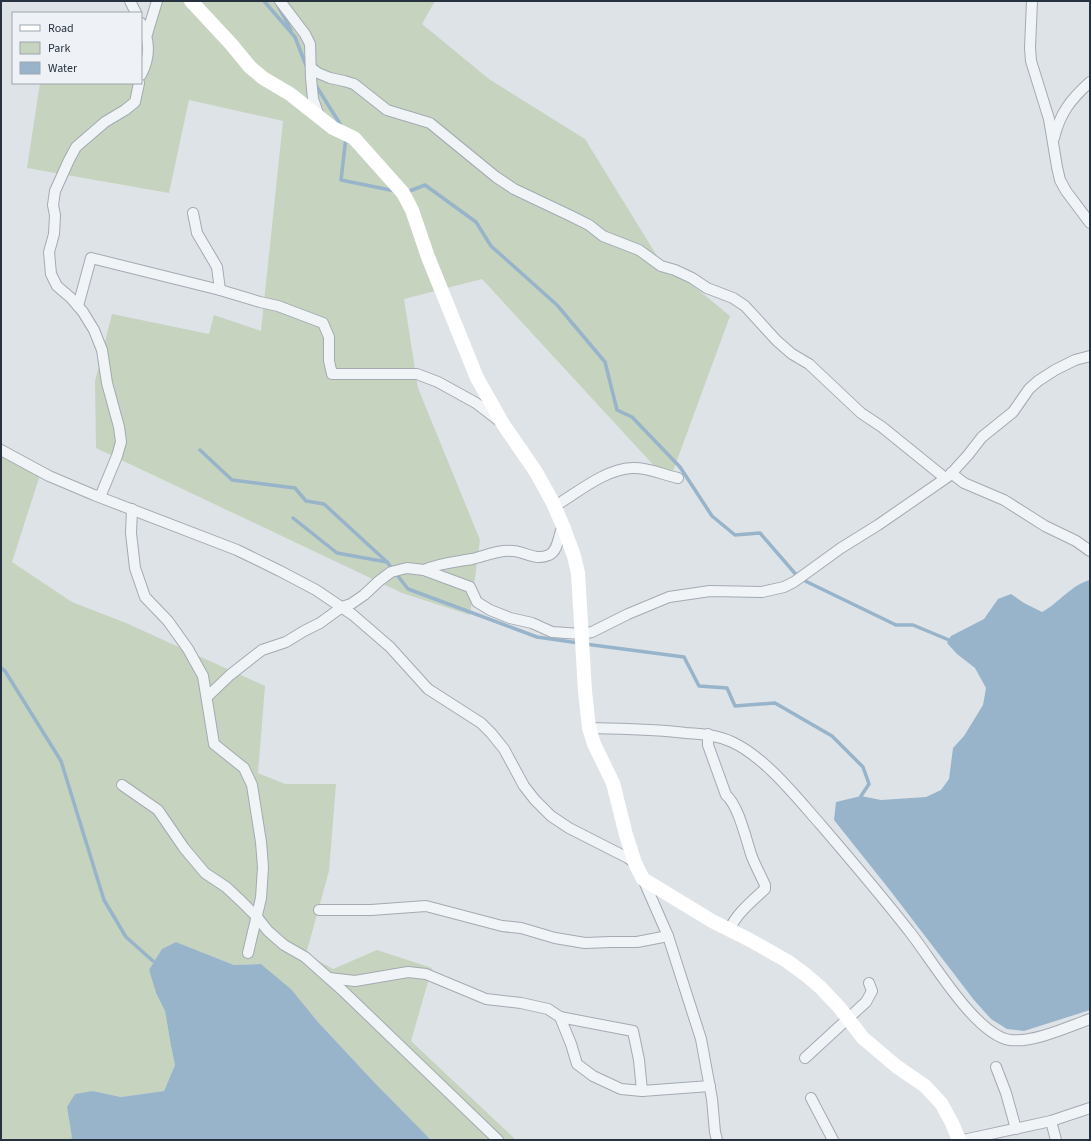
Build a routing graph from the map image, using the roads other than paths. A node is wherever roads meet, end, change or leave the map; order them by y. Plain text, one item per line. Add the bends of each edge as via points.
1 (130, 1) edge
2 (157, 1) edge
3 (191, 1) edge
4 (280, 1) edge
5 (1032, 1) edge
6 (136, 12) edge
7 (142, 25) edge
8 (146, 34) junction
9 (311, 68) junction
10 (142, 73) edge
11 (1090, 82) edge
12 (139, 84) edge
13 (320, 118) junction
14 (1053, 141) junction
15 (193, 213) dead end
16 (1090, 223) edge
17 (220, 290) junction
18 (78, 306) junction
19 (1090, 356) edge
20 (503, 424) junction
21 (1, 450) edge
22 (948, 475) junction
23 (678, 478) dead end
24 (100, 497) junction
25 (555, 506) junction
26 (132, 509) junction
27 (563, 526) junction
28 (1090, 551) edge
29 (424, 570) junction
30 (342, 607) junction
31 (581, 634) junction
32 (207, 697) junction
33 (589, 728) junction
34 (708, 734) junction
35 (122, 785) dead end
36 (635, 863) junction
37 (643, 879) junction
38 (319, 910) dead end
39 (257, 917) junction
40 (729, 930) junction
41 (668, 936) junction
42 (248, 953) dead end
43 (329, 978) junction
44 (869, 983) dead end
45 (560, 1018) junction
46 (848, 1019) junction
47 (1090, 1020) edge
48 (805, 1058) dead end
49 (996, 1067) dead end
50 (710, 1086) junction
51 (642, 1091) junction
52 (811, 1098) dead end
53 (1090, 1108) edge
54 (1051, 1121) junction
55 (1016, 1129) junction
56 (498, 1140) edge
57 (717, 1140) edge
58 (833, 1140) edge
59 (959, 1140) edge
60 (963, 1140) edge
61 (1056, 1140) edge

1 - 6 street
2 - 8 street
3 - 13 street via 250,67
4 - 9 street via 310,44
5 - 14 street via 1031,61 1046,107
7 - 8 street
8 - 10 street via 148,53
9 - 13 street via 313,99
9 - 22 street via 330,78 354,84 387,110 430,123 496,177 514,188 589,225 603,236 639,250 661,266 675,270 707,288 733,298 745,306 777,341 809,364 861,413
11 - 14 street via 1077,93 1060,117
12 - 18 street via 134,102 76,147 56,190 53,205 54,234 49,252 51,274 57,286
13 - 20 street via 333,128 354,138 407,199 442,294 477,378
14 - 16 street via 1060,180
15 - 17 street via 197,233 217,267
17 - 18 street via 91,258
17 - 20 street via 278,306 323,323 329,337 332,374 417,374 438,382 476,403
18 - 24 street via 94,330 102,350 121,442
19 - 22 street via 1075,360 1038,381 1013,412 982,437
20 - 25 street via 536,472
21 - 24 street via 49,476
22 - 28 street via 1004,500
22 - 31 street via 784,587 762,592 710,591 669,597 592,632
23 - 25 street via 632,468 617,471
24 - 26 street
25 - 27 street
26 - 30 street via 237,550 316,590
26 - 32 street via 131,533 135,568 145,597 168,621 188,649 203,676
27 - 29 street via 558,545 550,554 539,557 514,551 499,551 434,565
27 - 31 street via 578,573
29 - 30 street via 407,568 391,572 364,595
29 - 31 street via 470,587 477,602 490,610 552,632
30 - 32 street via 286,642 262,650
30 - 36 street via 390,647 428,689 481,723 491,733 504,749 524,786 551,816
31 - 33 street
32 - 39 street via 214,744 244,768 252,785 263,867
33 - 34 street
33 - 36 street via 613,783
34 - 40 street via 708,745 726,795 731,801 765,885 765,889 745,908
34 - 47 street via 732,742 753,754 790,789 910,931 936,969 983,1026 1009,1040 1025,1040
35 - 39 street via 158,810 205,873 226,887
36 - 37 street
37 - 40 street
37 - 41 street
38 - 41 street via 426,906 502,926 585,943 637,942
39 - 42 street
39 - 43 street via 284,945 305,957
40 - 46 street via 787,961 806,975
41 - 50 street via 701,1039
43 - 45 street via 355,981 408,972 426,974 486,999 548,1009
43 - 56 street
44 - 46 street via 872,991 866,1002
45 - 51 street via 577,1064 593,1076 621,1088
45 - 51 street via 633,1031
46 - 48 street
46 - 59 street via 863,1038 925,1086 941,1103
49 - 55 street
50 - 51 street
50 - 57 street
52 - 58 street
53 - 54 street
54 - 55 street
54 - 61 street
55 - 60 street

